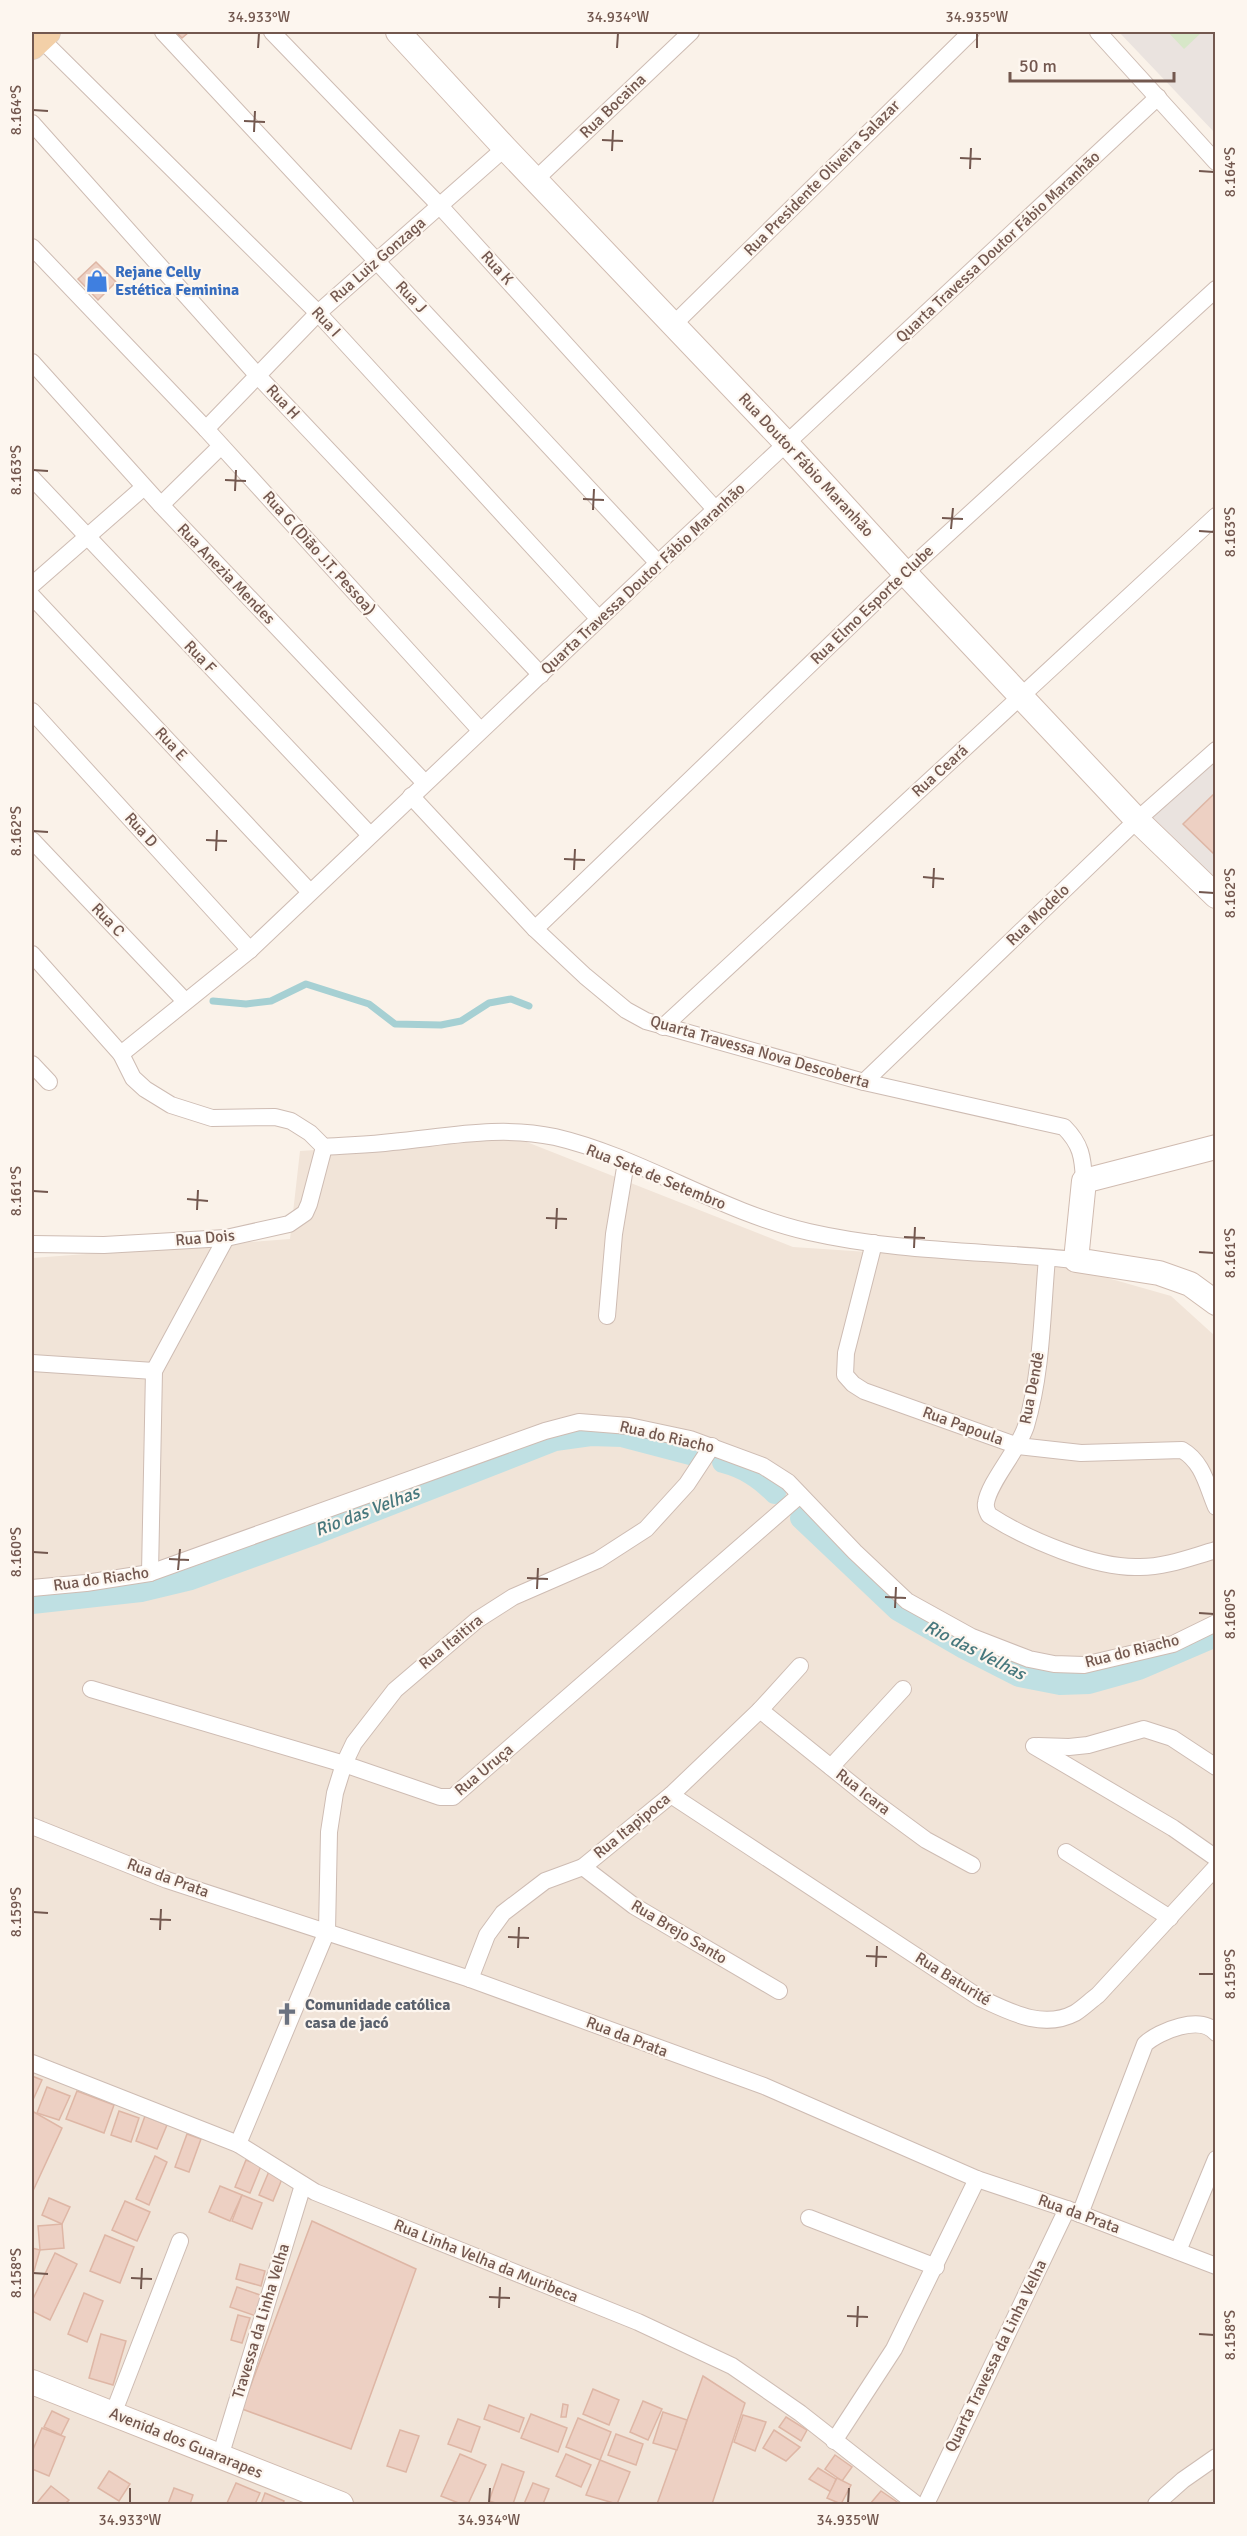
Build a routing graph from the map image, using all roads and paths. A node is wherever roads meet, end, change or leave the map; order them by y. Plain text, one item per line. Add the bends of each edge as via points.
1 (163, 32) edge
2 (272, 32) edge
3 (691, 32) edge
4 (970, 32) edge
5 (1098, 32) edge
6 (405, 34) edge
7 (39, 39) edge
8 (1158, 97) junction
9 (32, 123) edge
10 (506, 148) junction
11 (1215, 162) edge
12 (536, 180) junction
13 (440, 206) junction
14 (32, 247) edge
15 (377, 261) junction
16 (1215, 290) edge
17 (318, 313) junction
18 (674, 324) junction
19 (32, 362) edge
20 (258, 376) junction
21 (206, 429) junction
22 (787, 444) junction
23 (221, 446) junction
24 (32, 478) edge
25 (144, 487) junction
26 (161, 505) junction
27 (715, 509) junction
28 (1215, 516) edge
29 (86, 537) junction
30 (658, 563) junction
31 (905, 573) junction
32 (32, 585) edge
33 (32, 596) edge
34 (599, 619) junction
35 (542, 675) junction
36 (1022, 698) junction
37 (32, 711) edge
38 (480, 730) junction
39 (1215, 750) edge
40 (425, 783) junction
41 (411, 796) junction
42 (1137, 820) junction
43 (370, 835) junction
44 (32, 840) edge
45 (309, 892) junction
46 (1215, 896) edge
47 (535, 928) junction
48 (250, 950) junction
49 (32, 954) edge
50 (185, 1001) junction
51 (663, 1027) junction
52 (122, 1054) junction
53 (32, 1064) edge
54 (49, 1082) dead end
55 (864, 1082) junction
56 (324, 1147) junction
57 (1215, 1147) edge
58 (626, 1162) junction
59 (1084, 1181) junction
60 (226, 1238) junction
61 (874, 1243) junction
62 (32, 1244) edge
63 (1047, 1258) junction
64 (1076, 1260) junction
65 (1215, 1303) edge
66 (607, 1316) dead end
67 (32, 1363) edge
68 (154, 1371) junction
69 (1018, 1446) junction
70 (707, 1454) junction
71 (1211, 1481) edge
72 (800, 1495) junction
73 (1215, 1507) edge
74 (1215, 1550) edge
75 (150, 1573) junction
76 (32, 1588) edge
77 (1215, 1623) edge
78 (800, 1666) dead end
79 (91, 1689) dead end
80 (903, 1689) dead end
81 (760, 1710) junction
82 (344, 1764) junction
83 (831, 1767) junction
84 (1215, 1767) edge
85 (671, 1795) junction
86 (32, 1826) edge
87 (1066, 1852) dead end
88 (1215, 1858) edge
89 (972, 1865) dead end
90 (583, 1867) junction
91 (1215, 1867) edge
92 (1170, 1918) junction
93 (327, 1931) junction
94 (470, 1979) junction
95 (779, 1991) dead end
96 (1215, 2033) edge
97 (32, 2063) edge
98 (238, 2144) junction
99 (1215, 2159) edge
100 (977, 2179) junction
101 (303, 2186) junction
102 (1073, 2211) junction
103 (809, 2218) dead end
104 (180, 2241) dead end
105 (1178, 2251) junction
106 (1215, 2266) edge
107 (936, 2267) junction
108 (32, 2382) edge
109 (113, 2414) junction
110 (834, 2441) junction
111 (220, 2457) junction
112 (1215, 2457) edge
113 (341, 2505) edge
114 (916, 2505) edge
115 (926, 2505) edge
116 (1156, 2505) edge

1 - 15 street, Rua J
2 - 13 street, Rua K
3 - 12 street, Rua Bocaina
4 - 18 street, Rua Presidente Oliveira Salazar
5 - 8 street
6 - 10 street, Rua Doutor Fábio Maranhão
7 - 17 street, Rua I
8 - 11 street
8 - 22 street, Quarta Travessa Doutor Fábio Maranhão
9 - 20 street, Rua H
10 - 12 street, Rua Doutor Fábio Maranhão
10 - 13 street, Rua Luiz Gonzaga
12 - 18 street, Rua Doutor Fábio Maranhão
13 - 15 street, Rua Luiz Gonzaga
13 - 27 street, Rua K
14 - 21 street, Rua G (Dião J.T. Pessoa)
15 - 17 street, Rua Luiz Gonzaga
15 - 30 street, Rua J
16 - 31 street, Rua Elmo Esporte Clube
17 - 20 street, Rua Luiz Gonzaga
17 - 34 street, Rua I
18 - 22 street, Rua Doutor Fábio Maranhão
19 - 25 street, Rua Anezia Mendes
20 - 21 street, Rua Luiz Gonzaga
20 - 35 street, Rua H
21 - 23 street, Rua G (Dião J.T. Pessoa)
22 - 27 street, Quarta Travessa Doutor Fábio Maranhão
22 - 31 street, Rua Doutor Fábio Maranhão
23 - 26 street
23 - 38 street, Rua G (Dião J.T. Pessoa)
24 - 29 street, Rua F
25 - 26 street, Rua Anezia Mendes
25 - 29 street
26 - 40 street, Rua Anezia Mendes
27 - 30 street, Quarta Travessa Doutor Fábio Maranhão
28 - 36 street, Rua Ceará
29 - 32 street
29 - 43 street, Rua F
30 - 34 street, Quarta Travessa Doutor Fábio Maranhão
31 - 36 street, Rua Doutor Fábio Maranhão
31 - 47 street, Rua Elmo Esporte Clube
33 - 45 street, Rua E
34 - 35 street, Quarta Travessa Doutor Fábio Maranhão
35 - 38 street, Quarta Travessa Doutor Fábio Maranhão
36 - 42 street, Rua Doutor Fábio Maranhão
36 - 51 street, Rua Ceará
37 - 48 street, Rua D
38 - 40 street, Quarta Travessa Doutor Fábio Maranhão
39 - 42 street, Rua Modelo
40 - 41 street, Quarta Travessa Doutor Fábio Maranhão
41 - 43 street, Quarta Travessa Doutor Fábio Maranhão
41 - 47 street, Quarta Travessa Nova Descoberta
42 - 46 street, Rua Doutor Fábio Maranhão
42 - 55 street, Rua Modelo
43 - 45 street, Quarta Travessa Doutor Fábio Maranhão
44 - 50 street, Rua C
45 - 48 street, Quarta Travessa Doutor Fábio Maranhão
47 - 51 street, Quarta Travessa Nova Descoberta via 626,1010
48 - 50 street, Quarta Travessa Doutor Fábio Maranhão
49 - 52 street
50 - 52 street, Quarta Travessa Doutor Fábio Maranhão
51 - 55 street, Quarta Travessa Nova Descoberta
52 - 56 street via 133,1078 171,1105 212,1118 291,1120
53 - 54 street
55 - 59 street, Quarta Travessa Nova Descoberta via 1064,1127 1081,1148
56 - 58 street, Rua Sete de Setembro via 521,1132 567,1140
56 - 60 street, Rua Dois via 305,1213 289,1224
57 - 59 street
58 - 61 street, Rua Sete de Setembro via 741,1212 808,1232
58 - 66 street via 614,1234
59 - 64 street, Quarta Travessa Nova Descoberta
60 - 62 street, Rua Dois via 104,1245
60 - 68 street
61 - 63 street, Rua Sete de Setembro
61 - 69 street, Rua Papoula via 846,1353 845,1375 864,1391
63 - 64 street, Rua Sete de Setembro
63 - 69 street, Rua Dendê via 1039,1357
64 - 65 street, Rua Sete de Setembro via 1159,1273 1190,1284
67 - 68 street
68 - 75 street
69 - 71 street, Rua Papoula via 1100,1453 1182,1450 1191,1455
69 - 74 street, Rua Dendê via 989,1494 986,1510 996,1520 1039,1542 1126,1567 1170,1563
70 - 72 street, Rua do Riacho via 763,1466
70 - 75 street, Rua do Riacho via 690,1439 629,1426 579,1422
70 - 82 street, Rua Itaitira via 687,1484 646,1528 597,1560 513,1597 426,1661 394,1690 354,1743
71 - 73 street
72 - 77 street, Rua do Riacho via 907,1601 972,1637 1029,1659 1084,1665 1173,1644
72 - 82 street, Rua Uruça via 453,1797 440,1797
75 - 76 street, Rua do Riacho
78 - 81 street, Rua Itapipoca
79 - 82 street, Rua Uruça
80 - 83 street
81 - 83 street, Rua Icara
81 - 85 street, Rua Itapipoca
82 - 93 street, Rua Itaitira via 334,1793 329,1832
83 - 89 street, Rua Icara via 926,1840
84 - 88 street via 1172,1738 1144,1729 1088,1745 1034,1746 1173,1828
85 - 90 street, Rua Itapipoca
85 - 92 street, Rua Baturité via 980,1998 1031,2019 1050,2022 1075,2013 1098,1995
86 - 93 street, Rua da Prata via 167,1880
87 - 92 street
90 - 94 street, Rua Itapipoca via 545,1881 503,1913 487,1935
90 - 95 street, Rua Brejo Santo via 634,1906
91 - 92 street, Rua Baturité
93 - 94 street, Rua da Prata
93 - 98 street
94 - 100 street, Rua da Prata via 764,2086
96 - 102 street, Quarta Travessa da Linha Velha via 1203,2025 1192,2025 1160,2032 1145,2044
97 - 98 street, Rua Linha Velha da Muribeca
98 - 101 street, Rua Linha Velha da Muribeca
99 - 105 street
100 - 102 street, Rua da Prata
100 - 107 street
101 - 110 street, Rua Linha Velha da Muribeca via 689,2345 732,2366
101 - 111 street, Travessa da Linha Velha
102 - 105 street, Rua da Prata
102 - 115 street, Quarta Travessa da Linha Velha
103 - 107 street
104 - 109 street
105 - 106 street, Rua da Prata
107 - 110 street via 894,2349
108 - 109 street, Avenida dos Guararapes
109 - 111 street, Avenida dos Guararapes
110 - 114 street, Rua Linha Velha da Muribeca
111 - 113 street, Avenida dos Guararapes
112 - 116 street

